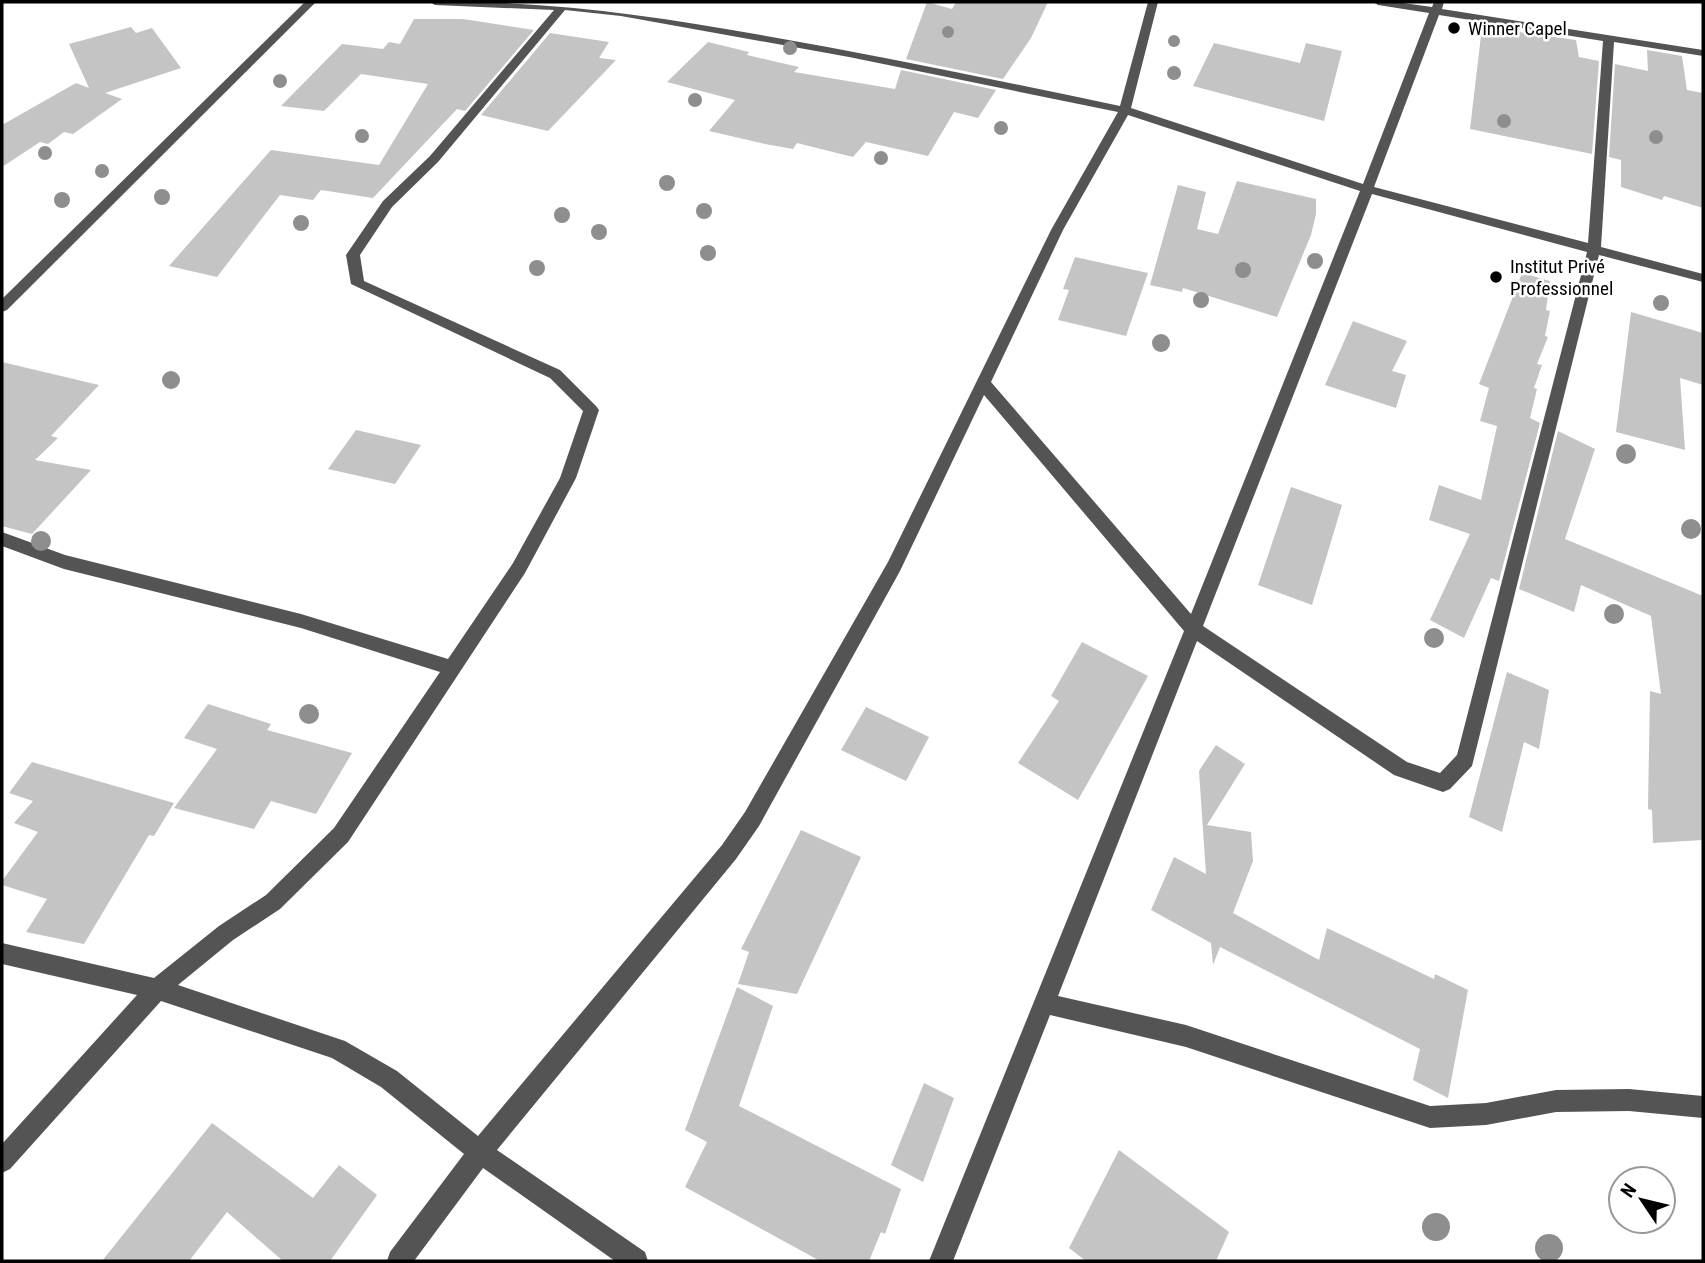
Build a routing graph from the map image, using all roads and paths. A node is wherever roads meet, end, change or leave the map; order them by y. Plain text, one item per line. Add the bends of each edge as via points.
1 (311, 2) edge
2 (435, 2) edge
3 (629, 2) edge
4 (1153, 2) edge
5 (1378, 2) edge
6 (562, 7) junction
7 (1438, 7) edge
8 (621, 13) junction
9 (1609, 38) junction
10 (1703, 53) edge
11 (1125, 110) junction
12 (1366, 189) junction
13 (1594, 248) junction
14 (1703, 278) edge
15 (2, 307) edge
16 (982, 382) junction
17 (2, 538) edge
18 (1193, 629) junction
19 (453, 667) junction
20 (2, 953) edge
21 (157, 989) junction
22 (1043, 1003) junction
23 (1703, 1107) edge
24 (480, 1152) junction
25 (2, 1161) edge
26 (399, 1261) edge
27 (636, 1261) edge
28 (941, 1261) edge

1 - 15 street
2 - 6 street
3 - 8 street
4 - 11 street
5 - 7 street
6 - 8 street
6 - 19 street via 434,159 387,204 353,255 358,285 555,374 591,411 568,478 538,534
7 - 9 street
7 - 12 street
8 - 11 street
9 - 10 street
9 - 13 street
11 - 12 street
11 - 16 street via 1057,230
12 - 13 street
12 - 18 street
13 - 14 street
13 - 18 street via 1465,760 1443,783 1401,769
16 - 18 street
16 - 24 street via 894,566 752,819
17 - 19 street via 64,562 301,621
18 - 22 street
19 - 21 street via 341,835 273,902
20 - 21 street
21 - 24 street via 337,1049 389,1079
21 - 25 street
22 - 23 street via 1185,1036 1430,1117 1486,1114 1556,1101 1629,1100
22 - 28 street
24 - 26 street
24 - 27 street

